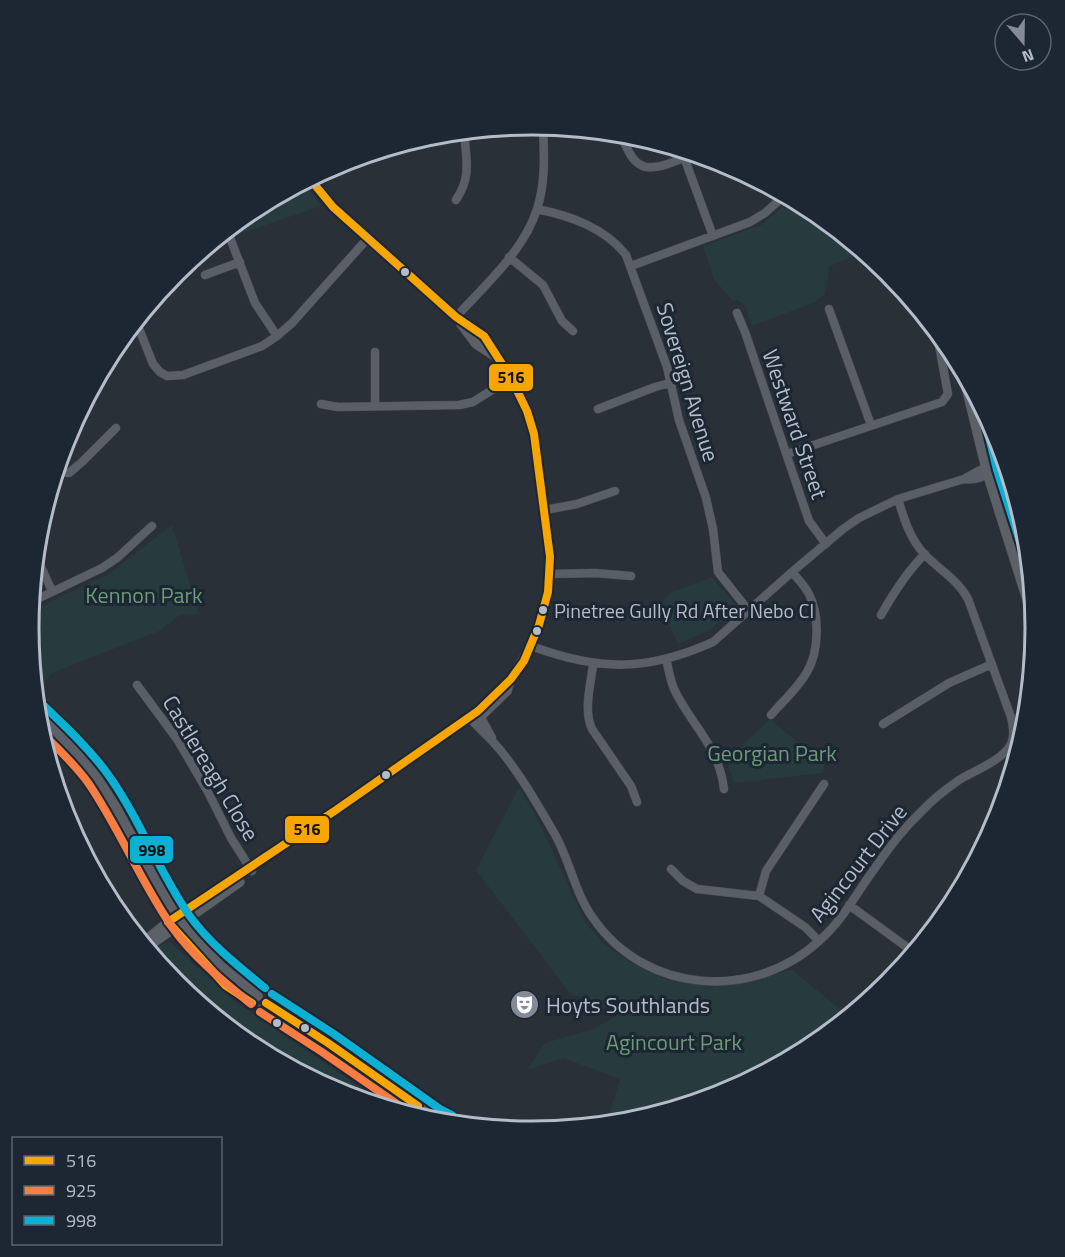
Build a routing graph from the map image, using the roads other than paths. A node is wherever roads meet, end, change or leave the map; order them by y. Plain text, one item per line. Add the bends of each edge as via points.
1 (543, 135) edge
2 (465, 140) edge
3 (625, 143) edge
4 (681, 158) edge
5 (685, 159) edge
6 (315, 185) edge
7 (456, 200) dead end
8 (778, 201) edge
9 (537, 210) junction
10 (713, 236) junction
11 (230, 238) edge
12 (368, 238) junction
13 (509, 258) junction
14 (240, 262) junction
15 (631, 266) junction
16 (205, 275) dead end
17 (829, 309) dead end
18 (736, 313) dead end
19 (456, 317) junction
20 (140, 330) edge
21 (573, 331) dead end
22 (277, 336) junction
23 (940, 350) edge
24 (375, 352) dead end
25 (512, 378) junction
26 (670, 383) junction
27 (969, 399) edge
28 (321, 404) dead end
29 (375, 405) junction
30 (598, 409) dead end
31 (871, 425) junction
32 (116, 428) dead end
33 (991, 447) edge
34 (787, 454) junction
35 (1000, 470) edge
36 (64, 473) edge
37 (987, 473) junction
38 (1004, 485) junction
39 (615, 491) dead end
40 (898, 499) junction
41 (1009, 500) edge
42 (544, 510) junction
43 (152, 526) dead end
44 (826, 544) junction
45 (925, 554) junction
46 (42, 570) edge
47 (792, 572) junction
48 (550, 574) junction
49 (631, 576) dead end
50 (52, 591) junction
51 (1025, 592) edge
52 (40, 597) edge
53 (749, 611) junction
54 (882, 615) dead end
55 (531, 646) junction
56 (666, 659) junction
57 (594, 664) junction
58 (992, 664) junction
59 (136, 685) dead end
60 (771, 715) dead end
61 (476, 717) junction
62 (48, 723) edge
63 (883, 724) dead end
64 (52, 739) edge
65 (824, 784) dead end
66 (724, 789) dead end
67 (637, 802) dead end
68 (251, 869) junction
69 (671, 869) dead end
70 (759, 896) junction
71 (849, 905) junction
72 (175, 922) junction
73 (149, 939) edge
74 (819, 941) junction
75 (152, 943) edge
76 (909, 948) edge
77 (296, 1028) junction
78 (404, 1105) edge
79 (421, 1109) edge

1 - 9 street via 544,173
2 - 7 street via 467,169 464,188
3 - 4 street via 638,164 647,168
5 - 10 street
6 - 12 main road
8 - 10 street via 757,219
9 - 13 street
9 - 15 street, Sovereign Avenue via 602,232 617,244
10 - 15 street
11 - 14 street
12 - 19 main road
12 - 22 street
13 - 19 street
13 - 21 street via 543,285 562,321
14 - 16 street
14 - 22 street via 255,303
15 - 26 street, Sovereign Avenue
17 - 31 street
18 - 34 street, Westward Street
19 - 25 main road via 484,336
20 - 22 street via 153,364 160,372 176,377 262,346
23 - 31 street via 948,394 942,402
24 - 29 street
25 - 29 street via 473,402 459,405
25 - 42 main road via 534,434
26 - 30 street
26 - 53 street, Sovereign Avenue via 710,515 718,572
27 - 37 main road
28 - 29 street
31 - 34 street
32 - 36 street via 82,462
33 - 37 street via 992,463
34 - 44 street, Westward Street via 809,520
35 - 38 main road
37 - 38 street
37 - 40 street via 980,470 964,479
37 - 51 main road
38 - 41 main road
39 - 42 street
40 - 44 street via 859,518
40 - 45 street, Agincourt Drive via 909,533
42 - 48 main road
43 - 50 street via 102,568
44 - 47 street
45 - 54 street
45 - 58 street, Agincourt Drive via 964,591
46 - 50 street
47 - 53 street
47 - 60 street via 810,595 817,628 816,651 803,679
48 - 49 street
48 - 55 main road via 544,610
50 - 52 street
53 - 56 street via 713,642
55 - 57 street
55 - 61 main road via 511,679
56 - 57 street via 615,666
56 - 66 street via 675,692 716,755
57 - 67 street via 588,720 631,786
58 - 63 street via 949,683
58 - 71 street, Agincourt Drive via 1014,728 1011,743 1000,756 957,782 908,824
59 - 68 street, Castlereagh Close via 177,739
61 - 68 main road
61 - 72 main road
61 - 74 street, Agincourt Drive via 555,833 592,918 632,957 683,979 747,979 789,962
62 - 72 main road via 74,749 116,807
64 - 72 main road via 109,811 152,896
65 - 70 street via 766,871
68 - 72 main road
69 - 70 street via 697,889
70 - 74 street via 806,927
71 - 74 street, Agincourt Drive
71 - 76 street
72 - 73 main road
72 - 75 main road
72 - 77 main road via 255,999 264,998 264,1006
77 - 78 main road
77 - 79 main road

